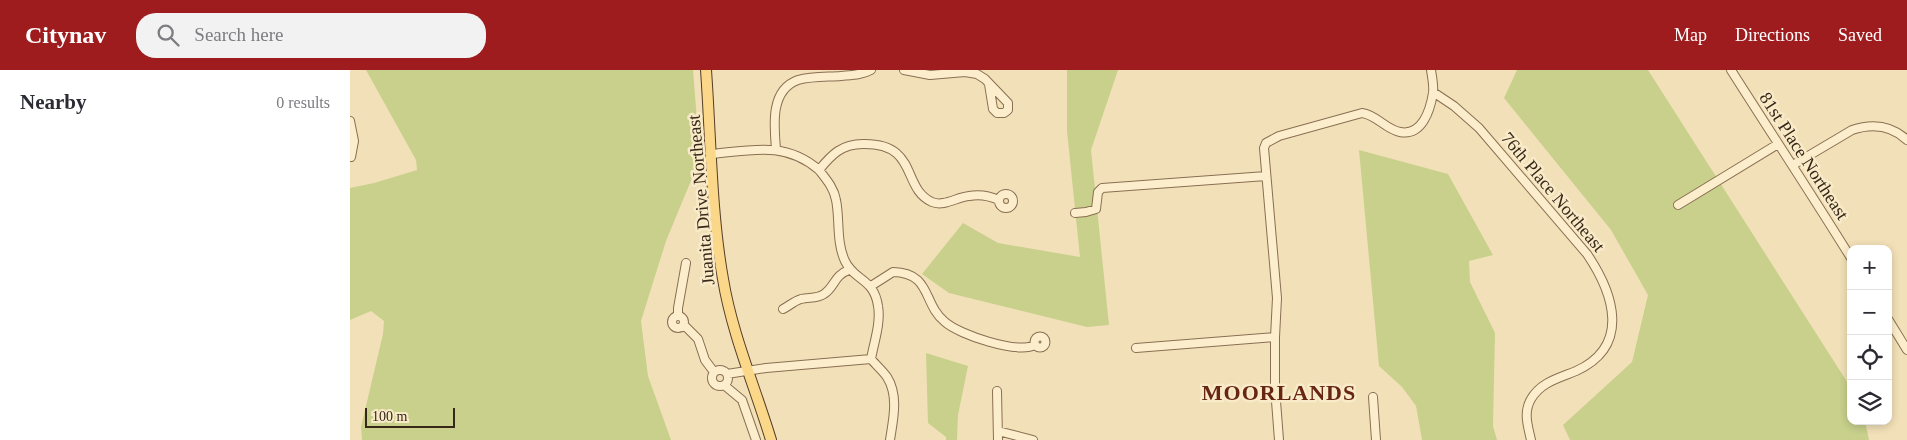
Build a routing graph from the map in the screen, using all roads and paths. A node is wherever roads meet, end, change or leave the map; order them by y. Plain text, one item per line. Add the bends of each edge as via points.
1 (706, 70) edge
2 (871, 70) edge
3 (904, 70) edge
4 (1432, 70) edge
5 (1731, 70) edge
6 (989, 84) dead end
7 (1433, 92) junction
8 (350, 121) edge
9 (1907, 140) edge
10 (1778, 144) junction
11 (776, 149) junction
12 (712, 154) junction
13 (351, 157) edge
14 (1793, 164) junction
15 (819, 170) junction
16 (1266, 176) junction
17 (999, 200) dead end
18 (1678, 205) dead end
19 (1075, 213) dead end
20 (1847, 252) edge
21 (686, 263) dead end
22 (849, 270) junction
23 (871, 286) junction
24 (783, 309) dead end
25 (1892, 326) edge
26 (1274, 337) junction
27 (1035, 345) dead end
28 (1136, 348) dead end
29 (1907, 350) edge
30 (871, 359) junction
31 (748, 370) junction
32 (714, 372) junction
33 (728, 374) junction
34 (724, 385) junction
35 (997, 391) dead end
36 (1373, 397) dead end
37 (998, 431) junction
38 (756, 440) edge
39 (771, 440) edge
40 (890, 440) edge
41 (998, 440) edge
42 (1033, 440) edge
43 (1279, 440) edge
44 (1376, 440) edge
45 (1531, 440) edge

1 - 12 main road, Juanita Drive Northeast
2 - 11 street via 858,75 799,80 789,85 774,113
3 - 6 street via 930,75 971,72
4 - 7 street
5 - 10 street, 81st Place Northeast
7 - 16 street via 1424,122 1410,132 1399,132 1362,113 1271,139 1264,148
7 - 45 street, 76th Place Northeast via 1480,128 1587,254 1598,271 1610,302 1612,329 1609,341 1601,351 1592,362 1546,383 1532,398 1526,418
8 - 13 street via 354,141
9 - 14 street via 1894,131 1871,125 1852,130
10 - 14 street, 81st Place Northeast
10 - 18 street
11 - 12 street
11 - 15 street via 793,153
12 - 31 main road, Juanita Drive Northeast via 723,280
14 - 20 street, 81st Place Northeast
15 - 17 street via 830,156 846,145 879,145 897,154 919,191 930,201 941,204 970,195
15 - 22 street via 830,183 836,200 841,248
16 - 19 street via 1102,188 1098,192 1096,209
16 - 26 street via 1277,298
21 - 32 street via 678,316 671,324 677,329 684,326 698,338 705,360
22 - 23 street
22 - 24 street via 836,278 822,295 800,300
23 - 27 street via 893,272 913,275 946,323 1007,348
23 - 30 street via 879,320
25 - 29 street
26 - 28 street
26 - 43 street
30 - 31 street
30 - 40 street via 892,389 894,416
31 - 33 street
31 - 39 main road, Juanita Drive Northeast
32 - 33 street via 722,370
32 - 34 street via 711,377 713,383
33 - 34 street
34 - 38 street via 742,400
35 - 37 street
36 - 44 street
37 - 41 street
37 - 42 street

